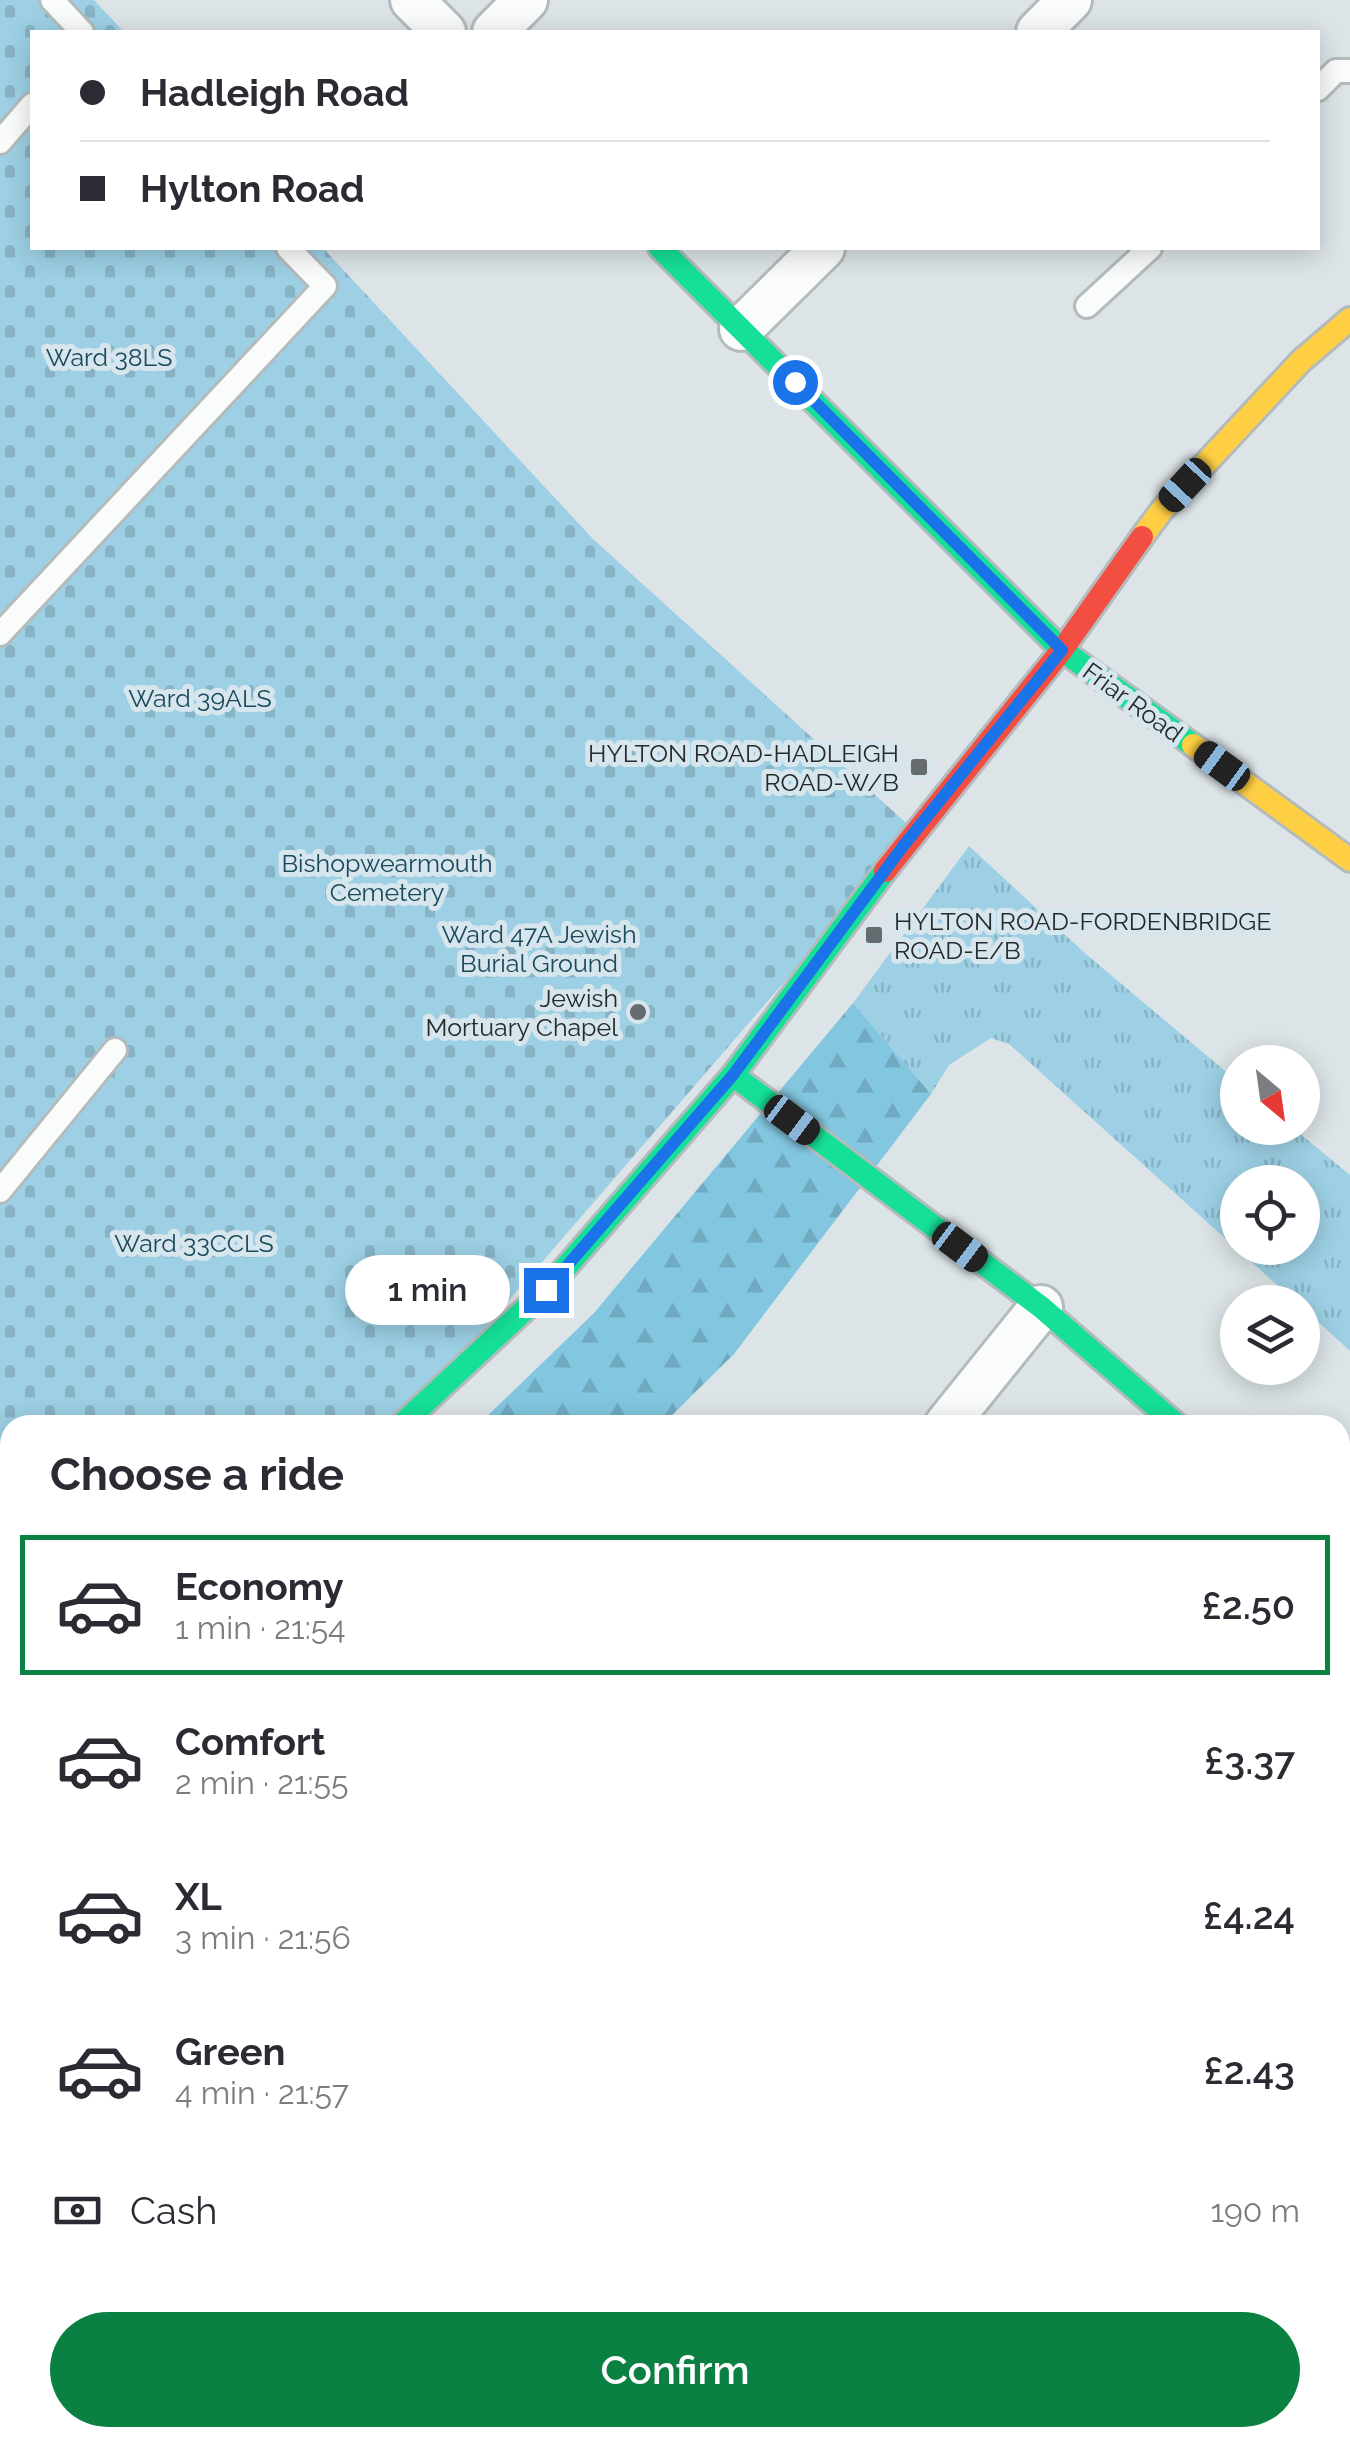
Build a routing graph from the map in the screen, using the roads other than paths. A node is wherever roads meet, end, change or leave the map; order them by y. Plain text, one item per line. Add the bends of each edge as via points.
1 (52, 0) edge
2 (412, 0) edge
3 (526, 0) edge
4 (1070, 0) edge
5 (80, 30) edge
6 (442, 30) edge
7 (496, 30) edge
8 (1040, 30) edge
9 (1345, 67) edge
10 (1320, 87) edge
11 (30, 107) edge
12 (0, 142) edge
13 (290, 250) edge
14 (662, 250) edge
15 (821, 250) edge
16 (1148, 250) edge
17 (1087, 306) dead end
18 (1350, 320) edge
19 (741, 329) junction
20 (0, 634) edge
21 (1062, 650) junction
22 (1350, 860) edge
23 (115, 1050) dead end
24 (733, 1075) junction
25 (0, 1191) edge
26 (1041, 1307) junction
27 (412, 1415) edge
28 (954, 1415) edge
29 (1165, 1415) edge

1 - 5 lane
2 - 6 street
3 - 7 street
4 - 8 street
9 - 10 lane
11 - 12 lane
13 - 20 lane via 325,286
14 - 19 street, Friar Road
15 - 19 street
16 - 17 lane
18 - 21 street via 1301,361 1162,510
19 - 21 street, Friar Road
21 - 22 street, Friar Road
21 - 24 street via 904,845
23 - 25 lane
24 - 26 street
24 - 27 street via 546,1290
26 - 28 street
26 - 29 street

